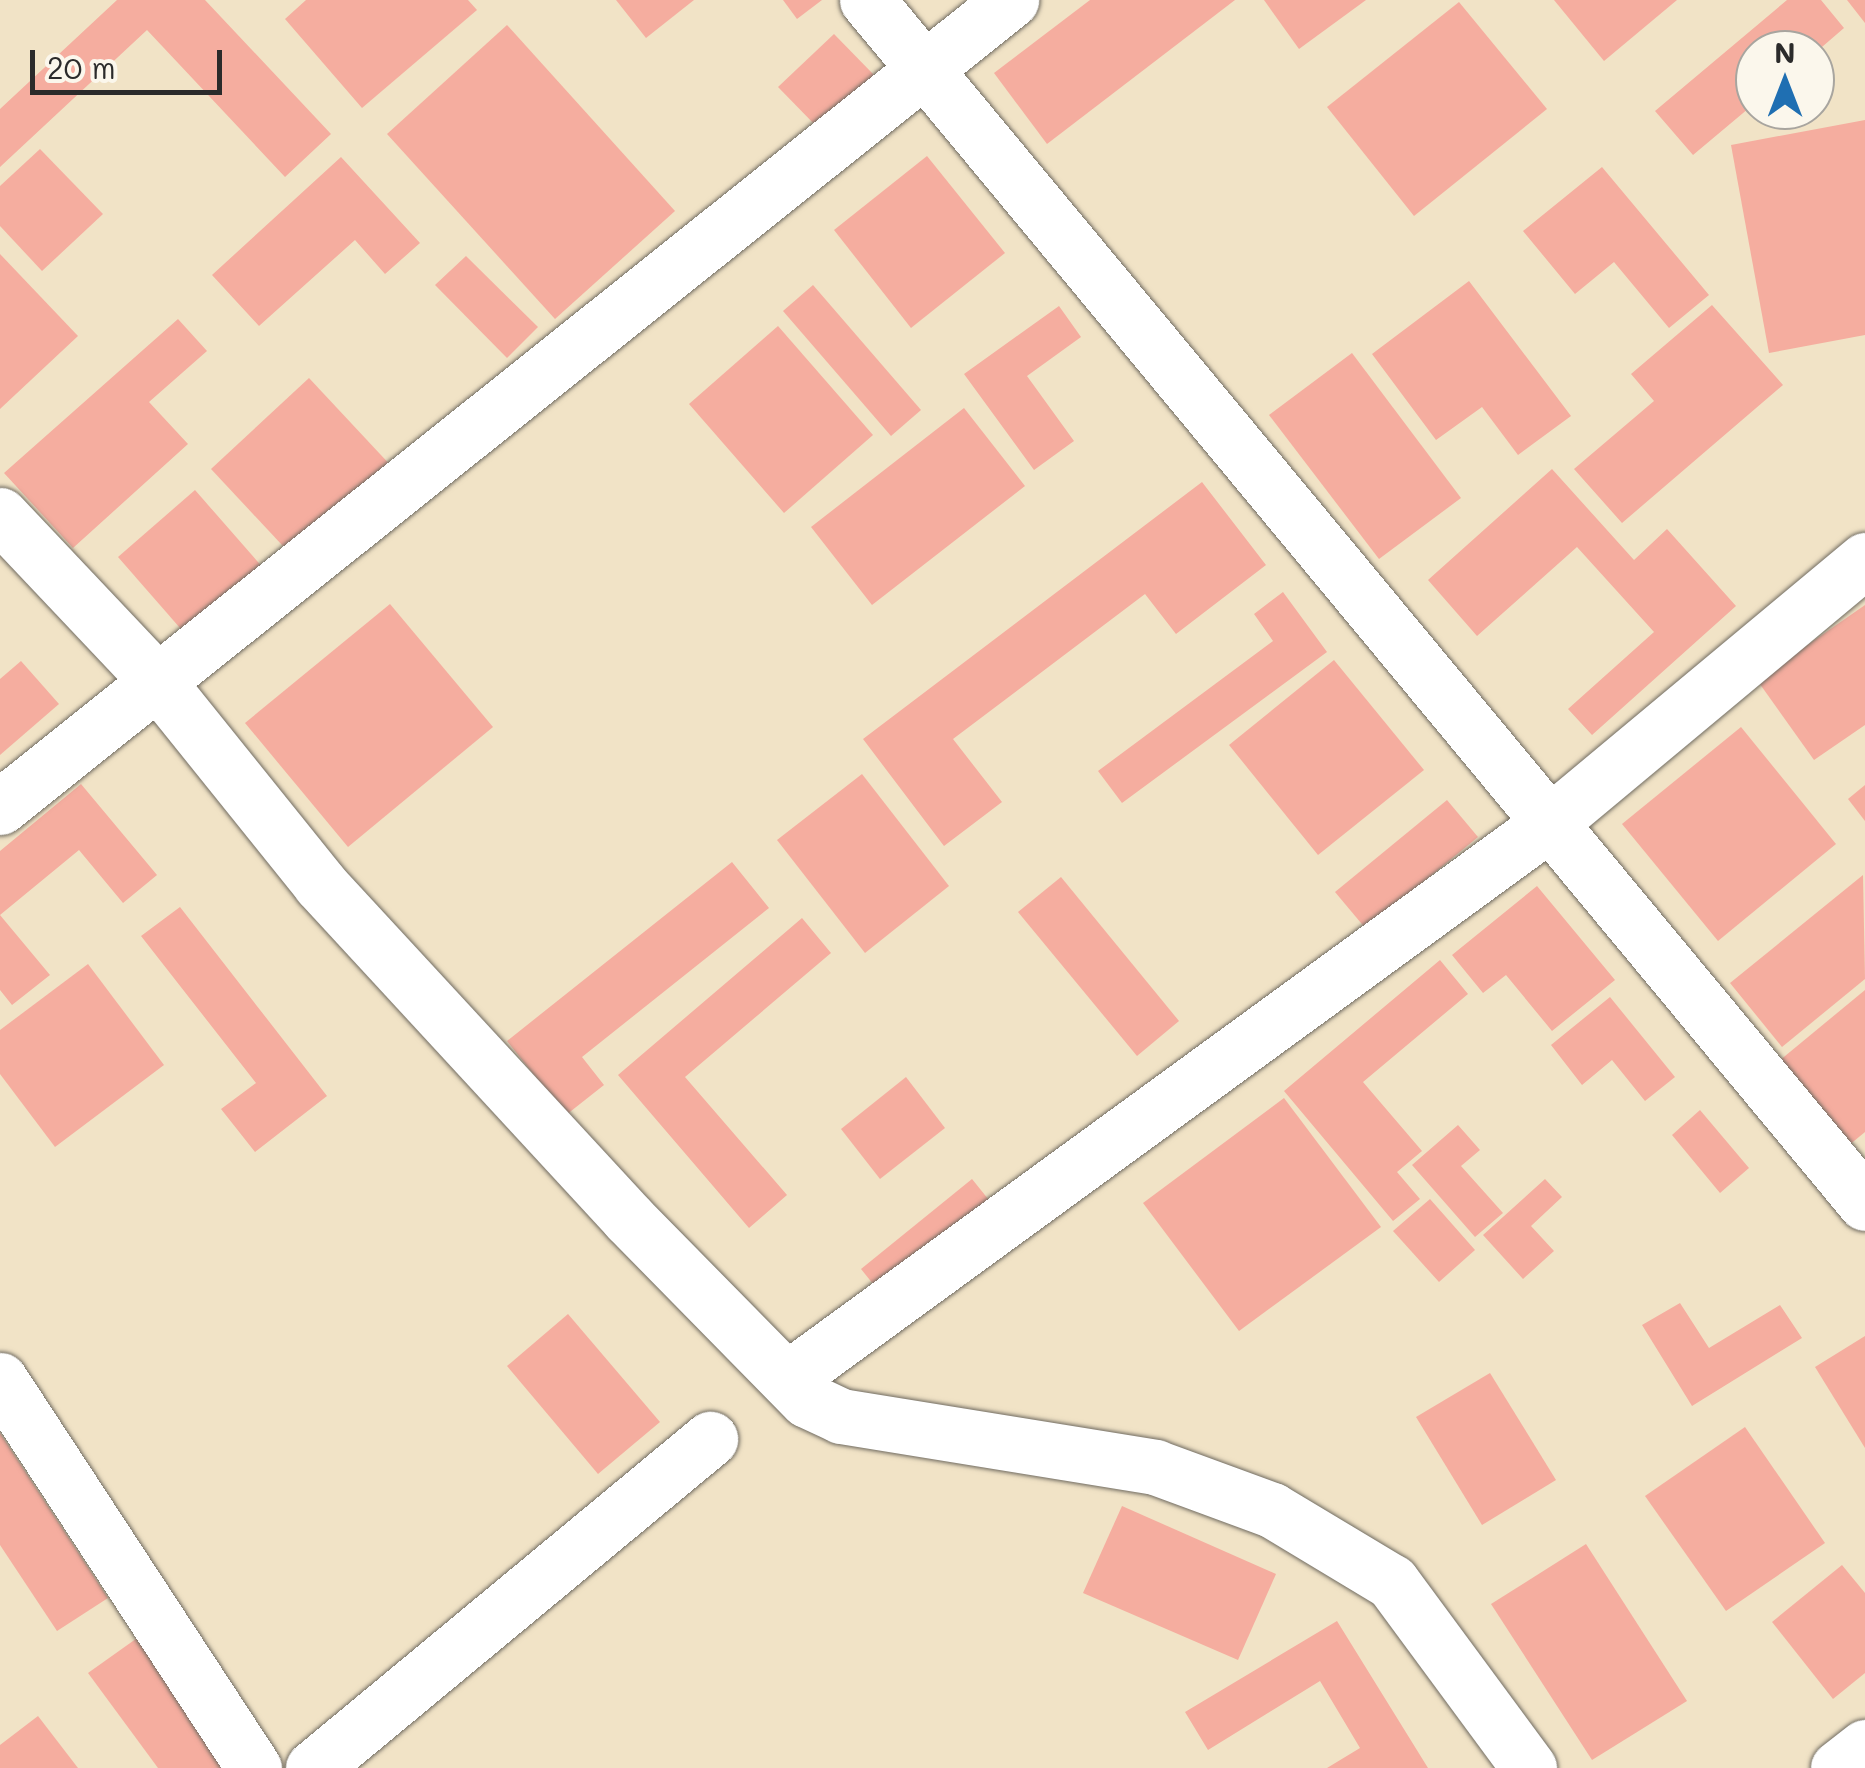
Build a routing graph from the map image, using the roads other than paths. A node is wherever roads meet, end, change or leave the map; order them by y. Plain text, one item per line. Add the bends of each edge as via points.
1 (867, 0) edge
2 (1011, 0) edge
3 (921, 68) junction
4 (0, 516) edge
5 (1865, 560) edge
6 (156, 682) junction
7 (0, 807) edge
8 (1547, 826) junction
9 (1865, 1203) edge
10 (0, 1380) edge
11 (787, 1380) junction
12 (710, 1439) dead end
13 (1865, 1747) edge
14 (254, 1768) edge
15 (314, 1768) edge
16 (1530, 1768) edge
17 (1838, 1768) edge

1 - 3 street
2 - 3 street
3 - 6 street
3 - 8 street
4 - 6 street
5 - 8 street
6 - 7 street
6 - 11 street via 320,884
8 - 9 street
8 - 11 street
10 - 14 street
11 - 16 street via 807,1400 841,1416 1154,1467 1272,1510 1392,1582
12 - 15 street
13 - 17 street

